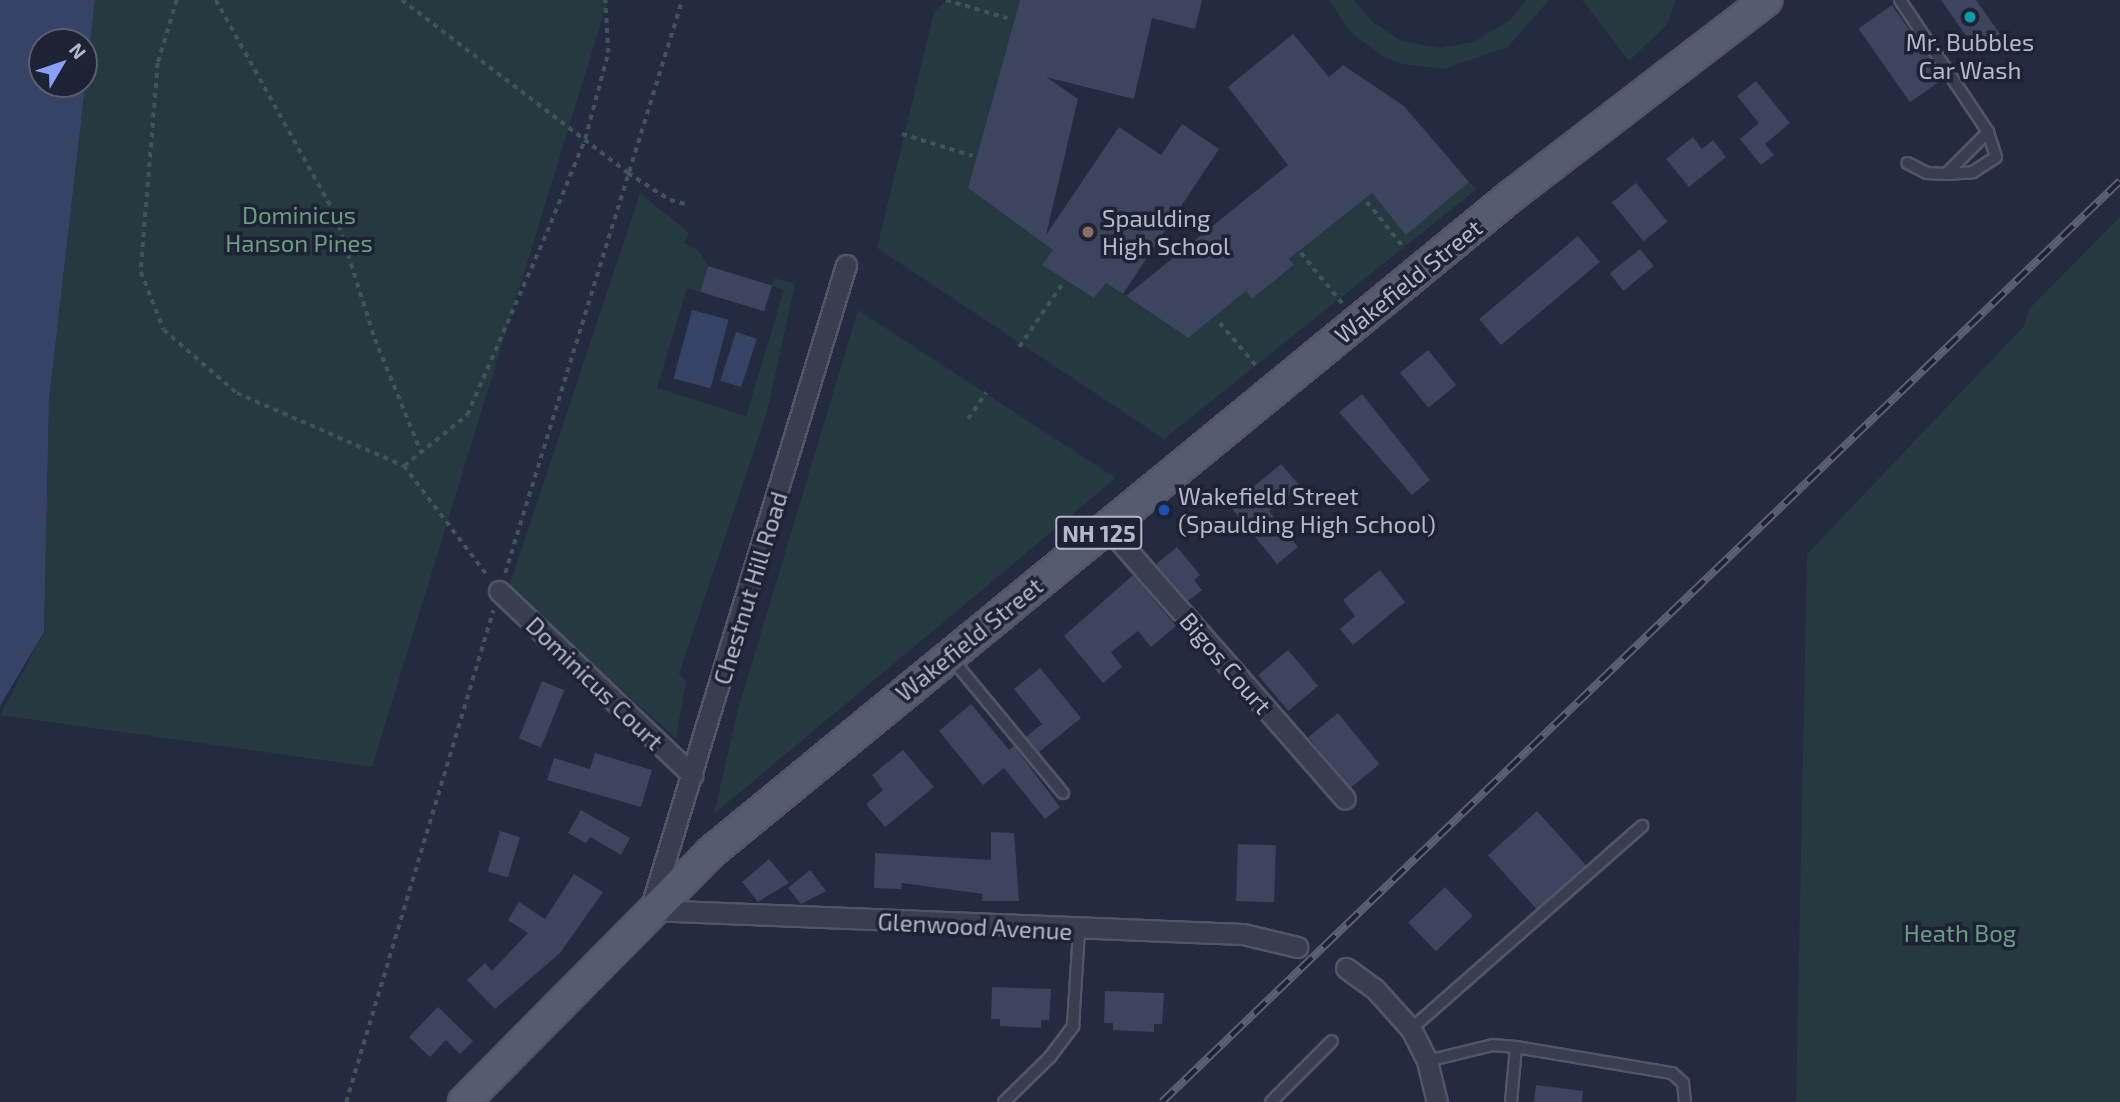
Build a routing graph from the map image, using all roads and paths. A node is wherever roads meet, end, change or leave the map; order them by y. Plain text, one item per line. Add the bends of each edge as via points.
1 (177, 0) edge
2 (216, 0) edge
3 (402, 0) edge
4 (605, 0) edge
5 (682, 0) edge
6 (946, 0) edge
7 (1766, 0) edge
8 (1900, 0) edge
9 (1007, 18) dead end
10 (1988, 132) junction
11 (902, 134) dead end
12 (585, 139) junction
13 (972, 156) dead end
14 (1907, 163) dead end
15 (628, 173) junction
16 (1946, 174) junction
17 (1367, 202) dead end
18 (689, 205) dead end
19 (1406, 251) dead end
20 (1301, 253) dead end
21 (846, 265) dead end
22 (1063, 283) dead end
23 (1342, 303) dead end
24 (1220, 323) dead end
25 (1019, 347) dead end
26 (1259, 369) dead end
27 (986, 393) dead end
28 (968, 419) dead end
29 (421, 452) junction
30 (404, 466) junction
31 (1107, 527) junction
32 (499, 591) junction
33 (949, 656) junction
34 (692, 775) junction
35 (1063, 793) dead end
36 (1345, 799) dead end
37 (1642, 826) dead end
38 (650, 910) junction
39 (1079, 931) junction
40 (1297, 947) dead end
41 (1346, 968) dead end
42 (1411, 1029) junction
43 (1332, 1041) dead end
44 (1516, 1048) junction
45 (1427, 1061) junction
46 (346, 1102) edge
47 (464, 1102) edge
48 (1004, 1102) edge
49 (1271, 1102) edge
50 (1437, 1102) edge
51 (1511, 1102) edge
52 (1685, 1102) edge

1 - 30 path via 158,63 141,272 164,330 237,393
2 - 29 path via 335,216 374,339
3 - 12 path
4 - 12 path via 608,53
5 - 15 path
6 - 9 path
7 - 31 main road, Wakefield Street / NH 125 via 1613,114
8 - 10 lane
10 - 16 lane
10 - 16 lane via 1996,158 1973,172
11 - 13 path
12 - 15 path
12 - 29 path via 467,415
14 - 16 lane
15 - 18 path via 670,200
15 - 32 path
17 - 19 path
20 - 23 path
21 - 34 street, Chestnut Hill Road
22 - 25 path
24 - 26 path
27 - 28 path
29 - 30 path
30 - 32 path
31 - 33 main road, Wakefield Street / NH 125
31 - 36 street, Bigos Court
32 - 34 street, Dominicus Court
32 - 46 path
33 - 35 lane
33 - 38 main road, Wakefield Street / NH 125 via 720,845
34 - 38 street, Chestnut Hill Road
37 - 42 lane
38 - 39 street, Glenwood Avenue
38 - 47 main road, Wakefield Street / NH 125
39 - 40 street, Glenwood Avenue via 1243,934
39 - 48 lane via 1073,1026 1050,1057
41 - 42 street
42 - 45 street
43 - 49 lane
44 - 45 lane via 1480,1047
44 - 51 lane
44 - 52 lane via 1672,1073 1683,1083
45 - 50 street

